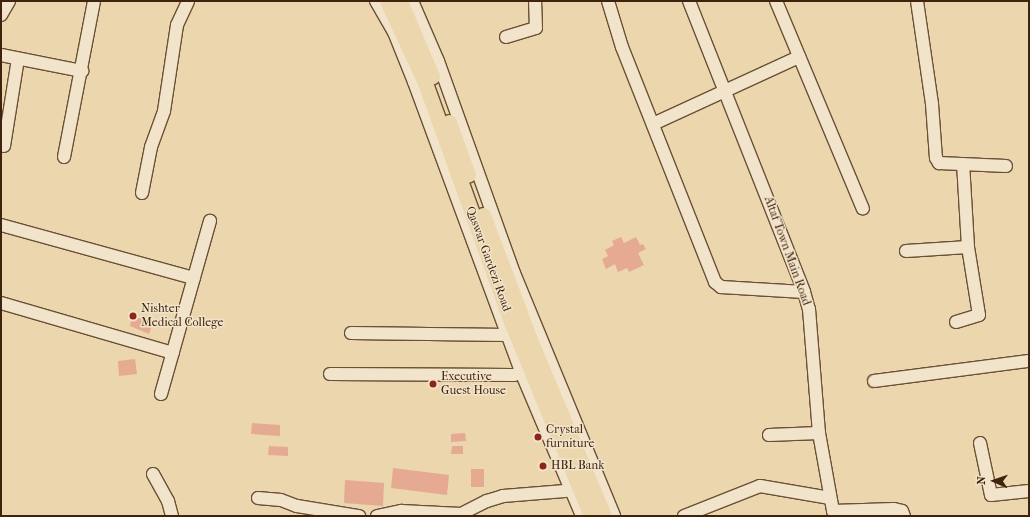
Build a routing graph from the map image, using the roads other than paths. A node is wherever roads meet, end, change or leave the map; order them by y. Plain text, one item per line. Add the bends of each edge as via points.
1 (9, 1) edge
2 (94, 1) edge
3 (188, 1) edge
4 (376, 1) edge
5 (387, 1) edge
6 (400, 1) edge
7 (412, 1) edge
8 (535, 1) edge
9 (608, 1) edge
10 (689, 1) edge
11 (776, 1) edge
12 (917, 1) edge
13 (1, 15) edge
14 (506, 37) dead end
15 (1, 55) edge
16 (799, 57) junction
17 (18, 58) junction
18 (82, 71) junction
19 (724, 92) junction
20 (653, 124) junction
21 (4, 146) dead end
22 (64, 157) dead end
23 (963, 164) junction
24 (1006, 166) dead end
25 (142, 193) dead end
26 (863, 209) dead end
27 (210, 221) dead end
28 (1, 225) edge
29 (968, 247) junction
30 (906, 251) dead end
31 (510, 275) junction
32 (194, 278) junction
33 (804, 292) junction
34 (1, 303) edge
35 (956, 322) dead end
36 (351, 333) dead end
37 (507, 335) junction
38 (538, 345) junction
39 (173, 353) junction
40 (1029, 361) edge
41 (526, 370) junction
42 (330, 374) dead end
43 (874, 381) dead end
44 (161, 394) dead end
45 (819, 433) junction
46 (769, 435) dead end
47 (980, 443) dead end
48 (569, 472) junction
49 (153, 474) dead end
50 (572, 488) junction
51 (1029, 491) edge
52 (258, 498) dead end
53 (830, 498) junction
54 (460, 515) edge
55 (172, 516) edge
56 (359, 516) edge
57 (377, 516) edge
58 (582, 516) edge
59 (591, 516) edge
60 (604, 516) edge
61 (614, 516) edge
62 (684, 516) edge
63 (904, 516) edge

1 - 13 street
2 - 18 street
3 - 25 street via 177,25 164,110 151,147
4 - 37 street via 394,32 414,82
5 - 41 main road, Qaswar Gardezi Road via 424,80
6 - 31 main road via 424,53
7 - 31 street via 438,61
8 - 14 street via 536,28
9 - 20 street via 622,47
10 - 19 street, Altaf Town Main Road
11 - 16 street
12 - 23 street via 932,104 936,158 939,162
15 - 17 street
16 - 19 street
16 - 26 street
17 - 18 street
17 - 21 street
18 - 22 street
19 - 20 street
19 - 33 street, Altaf Town Main Road
20 - 33 street via 717,284 721,287
23 - 24 street
23 - 29 street
27 - 32 street
28 - 32 street
29 - 30 street
29 - 35 street via 979,315
31 - 38 main road
32 - 39 street
33 - 45 street, Altaf Town Main Road via 808,309
34 - 39 street
36 - 37 street
37 - 41 street
38 - 60 main road
38 - 61 street
39 - 44 street
40 - 43 street
41 - 42 street via 514,375
41 - 48 main road, Qaswar Gardezi Road
45 - 46 street
45 - 53 street, Altaf Town Main Road
47 - 51 street via 990,495
48 - 50 street
48 - 59 main road, Qaswar Gardezi Road
49 - 55 street via 168,502
50 - 54 street via 565,491 503,496 486,500
50 - 58 street
52 - 56 street via 281,500 297,506
53 - 62 street via 760,486
53 - 63 street, Altaf Town Main Road via 835,512 894,509 902,511
54 - 57 street via 401,511

